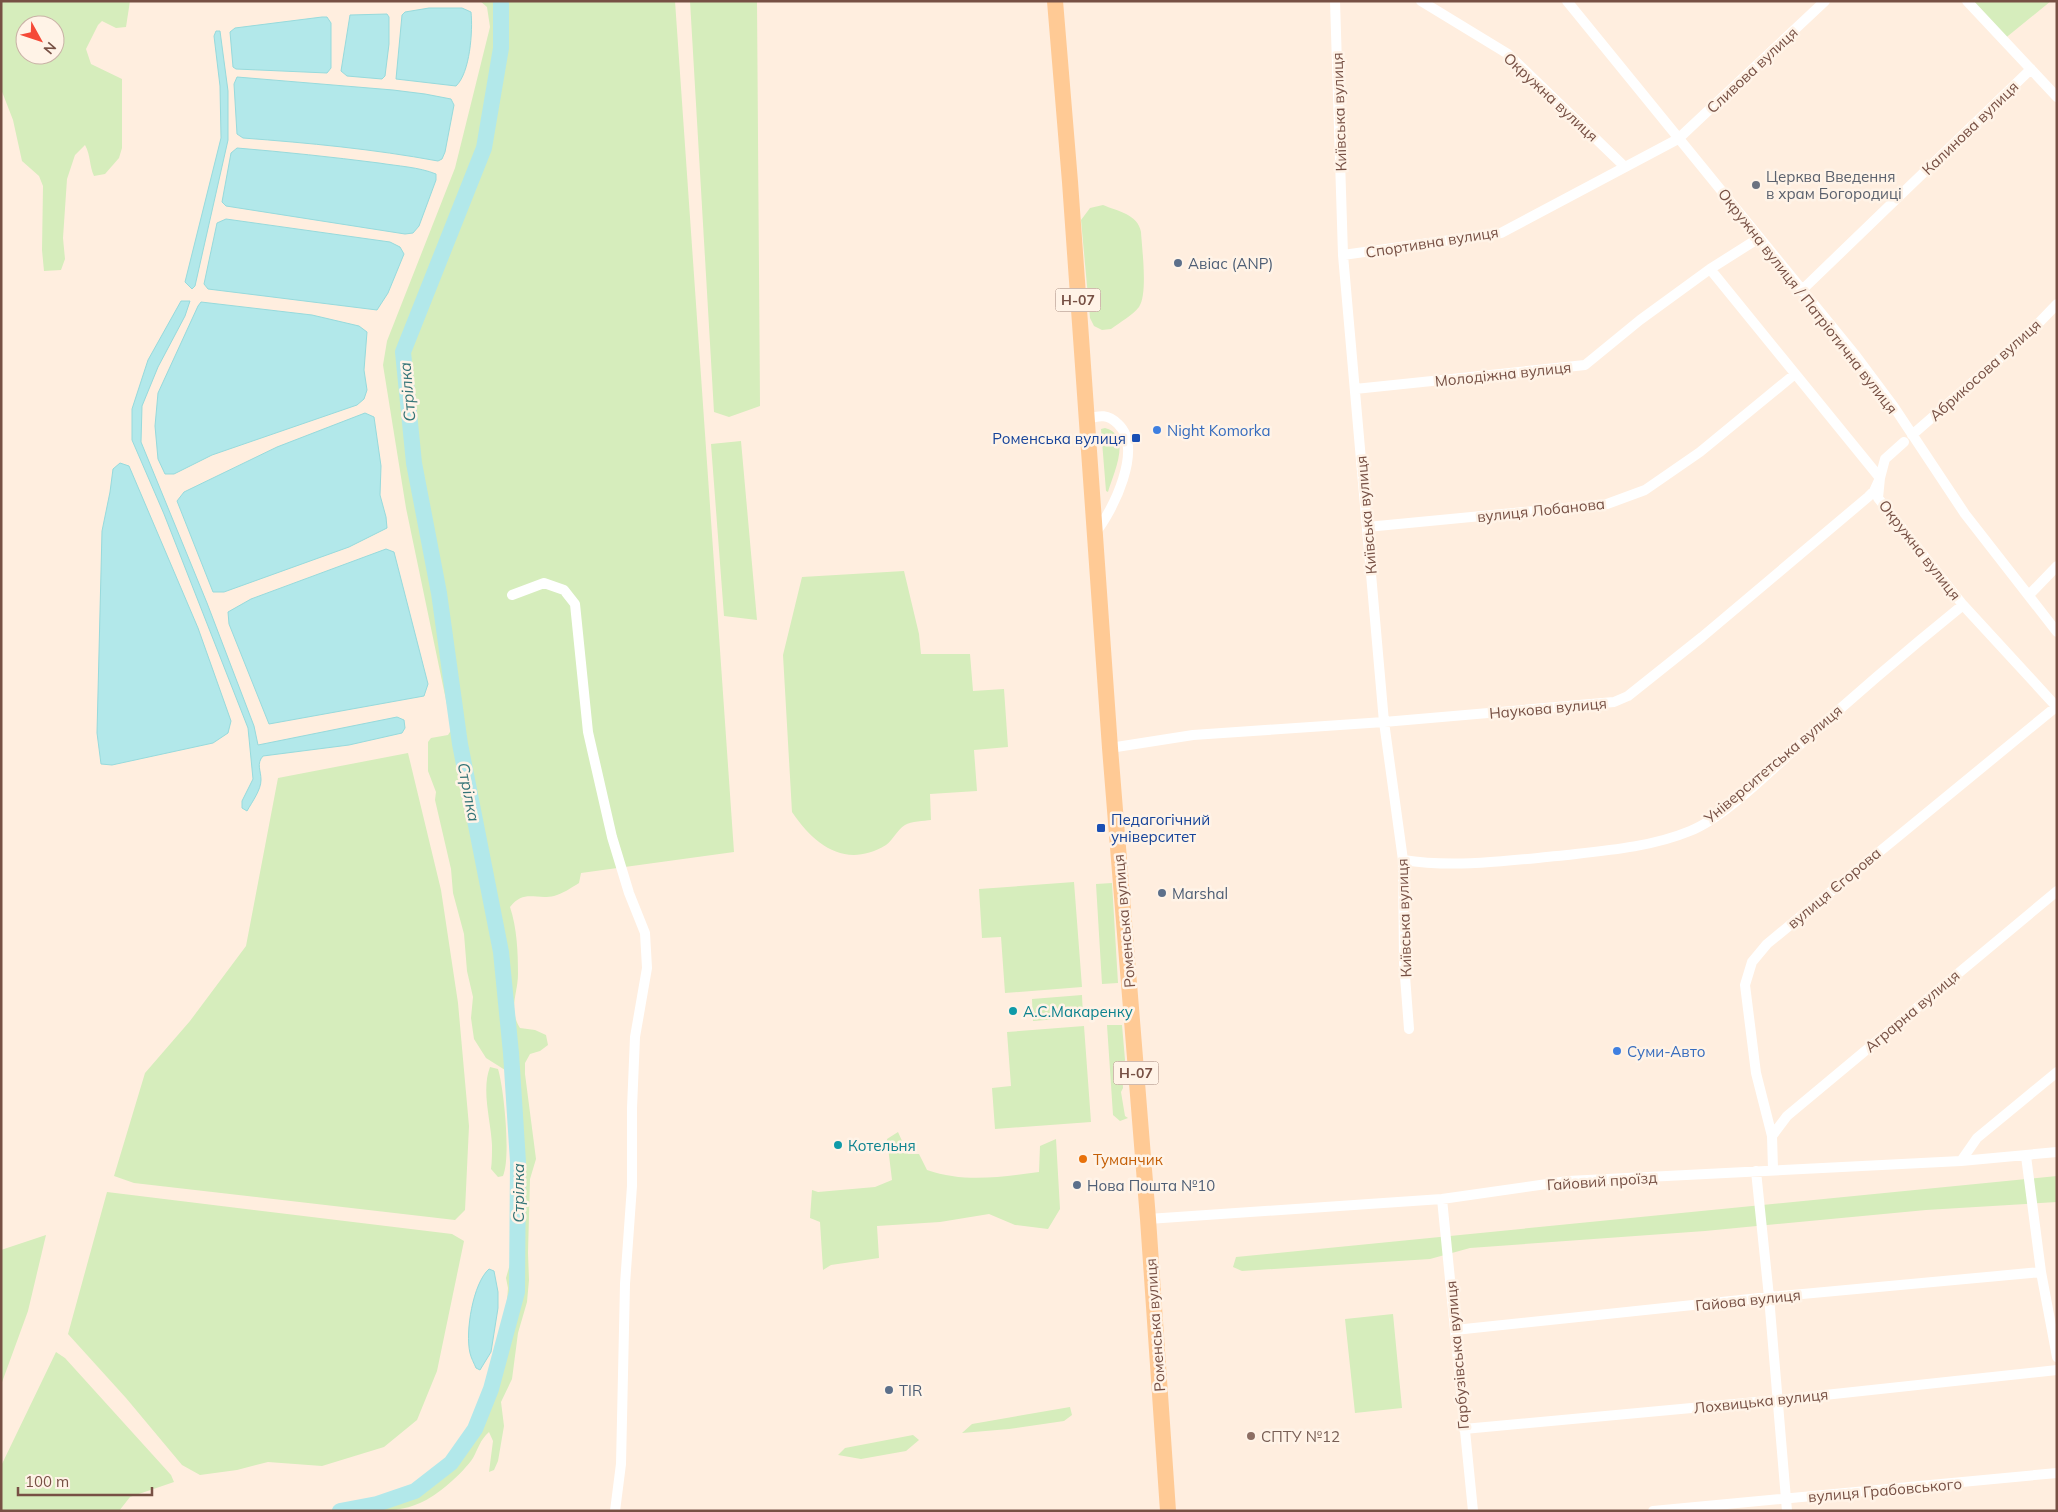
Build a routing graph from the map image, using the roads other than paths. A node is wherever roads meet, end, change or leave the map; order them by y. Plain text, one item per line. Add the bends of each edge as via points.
1 (1055, 1) edge
2 (1335, 1) edge
3 (1422, 1) edge
4 (1567, 1) edge
5 (1825, 1) edge
6 (1967, 1) edge
7 (2031, 69) junction
8 (2057, 97) edge
9 (1678, 139) junction
10 (1626, 167) junction
11 (1759, 238) junction
12 (1343, 255) junction
13 (1710, 269) junction
14 (1801, 291) junction
15 (2057, 304) edge
16 (1795, 374) junction
17 (1355, 389) junction
18 (1087, 418) junction
19 (1908, 439) junction
20 (1880, 478) junction
21 (1367, 527) junction
22 (1095, 533) junction
23 (2057, 566) edge
24 (512, 595) dead end
25 (2029, 595) junction
26 (1963, 605) junction
27 (2057, 632) edge
28 (2056, 706) edge
29 (1384, 722) junction
30 (1110, 748) junction
31 (1403, 860) junction
32 (2057, 891) edge
33 (1409, 1029) dead end
34 (2057, 1072) edge
35 (1772, 1136) junction
36 (2057, 1152) edge
37 (2026, 1156) junction
38 (1961, 1161) junction
39 (1773, 1170) junction
40 (1756, 1171) junction
41 (1442, 1199) junction
42 (1148, 1219) junction
43 (2040, 1272) junction
44 (1769, 1297) junction
45 (1455, 1330) junction
46 (2057, 1357) edge
47 (2057, 1370) edge
48 (1778, 1400) junction
49 (1464, 1429) junction
50 (2057, 1473) edge
51 (1786, 1499) junction
52 (615, 1510) edge
53 (1168, 1511) edge
54 (1473, 1511) edge
55 (1653, 1511) edge
56 (1787, 1511) edge

1 - 18 main road, Роменська вулиця / Н-07
2 - 12 street, Київська вулиця
3 - 10 street, Окружна вулиця via 1508,54
4 - 9 street, Окружна вулиця / Патріотична вулиця
5 - 9 street, Сливова вулиця
6 - 7 street
7 - 8 street
7 - 14 street, Калинова вулиця
9 - 10 street, Сливова вулиця
9 - 11 street, Окружна вулиця / Патріотична вулиця
10 - 12 street, Спортивна вулиця via 1501,233
11 - 13 street, Молодіжна вулиця
11 - 14 street, Окружна вулиця / Патріотична вулиця
12 - 17 street, Київська вулиця
13 - 16 street, Окружна вулиця
13 - 17 street, Молодіжна вулиця via 1585,365
14 - 19 street, Окружна вулиця / Патріотична вулиця via 1894,407
15 - 19 street, Абрикосова вулиця via 2029,333
16 - 20 street, Окружна вулиця
16 - 21 street, вулиця Лобанова via 1700,452 1645,490 1607,504
17 - 21 street, Київська вулиця
18 - 22 main road, Роменська вулиця / Н-07
18 - 22 street via 1102,415 1113,420 1128,438 1120,487 1106,519
19 - 20 street, Абрикосова вулиця via 1885,459
19 - 25 street, Окружна вулиця / Патріотична вулиця
20 - 26 street, Окружна вулиця via 1878,498
20 - 29 street, Наукова вулиця via 1868,497 1628,696 1598,705
21 - 29 street, Київська вулиця
22 - 30 main road, Роменська вулиця / Н-07
23 - 25 street
24 - 52 street via 544,583 564,590 575,604 588,732 612,837 645,933 647,968 635,1046 621,1464
25 - 27 street, Окружна вулиця / Патріотична вулиця
26 - 28 street, Окружна вулиця
26 - 31 street, Університетська вулиця via 1721,812 1691,831 1619,849 1531,858 1455,865
28 - 35 street, вулиця Єгорова via 1767,944 1752,962 1745,985 1756,1073
29 - 30 street, Наукова вулиця via 1193,735
29 - 31 street, Київська вулиця
30 - 42 main road, Роменська вулиця / Н-07
31 - 33 street, Київська вулиця via 1404,962
32 - 35 street, Аграрна вулиця via 1786,1116
34 - 38 street via 1977,1138
35 - 39 street, вулиця Єгорова
36 - 37 street, Гайовий проїзд
37 - 38 street, Гайовий проїзд
37 - 43 street
38 - 39 street, Гайовий проїзд
39 - 40 street, Гайовий проїзд
40 - 41 street, Гайовий проїзд via 1568,1181
40 - 44 street
41 - 42 street, Гайовий проїзд
41 - 45 street, Гарбузівська вулиця
42 - 53 main road, Роменська вулиця / Н-07
43 - 44 street, Гайова вулиця
43 - 46 street
44 - 45 street, Гайова вулиця
44 - 48 street
45 - 49 street, Гарбузівська вулиця
47 - 48 street, Лохвицька вулиця
48 - 49 street, Лохвицька вулиця
48 - 51 street
49 - 54 street, Гарбузівська вулиця
50 - 51 street, вулиця Грабовського
51 - 55 street, вулиця Грабовського
51 - 56 street

